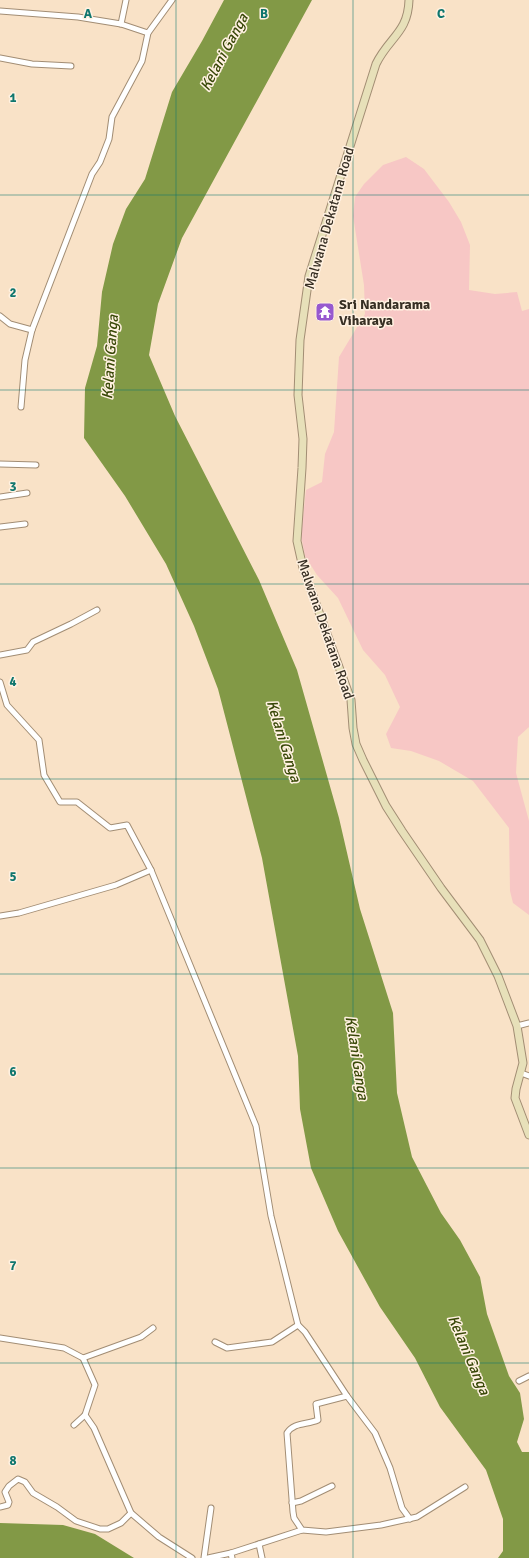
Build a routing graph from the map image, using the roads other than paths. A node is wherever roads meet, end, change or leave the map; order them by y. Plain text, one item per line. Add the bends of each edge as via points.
1 (126, 0) edge
2 (172, 0) edge
3 (409, 0) edge
4 (0, 11) edge
5 (121, 24) junction
6 (148, 33) junction
7 (0, 58) edge
8 (71, 66) dead end
9 (0, 316) edge
10 (32, 330) junction
11 (21, 407) dead end
12 (0, 464) edge
13 (36, 465) dead end
14 (27, 493) dead end
15 (0, 497) edge
16 (25, 524) dead end
17 (0, 527) edge
18 (97, 610) dead end
19 (0, 655) edge
20 (0, 682) edge
21 (151, 870) junction
22 (0, 916) edge
23 (529, 1023) edge
24 (517, 1026) junction
25 (521, 1073) junction
26 (529, 1076) edge
27 (529, 1135) edge
28 (298, 1325) junction
29 (153, 1328) dead end
30 (0, 1338) edge
31 (215, 1342) dead end
32 (83, 1358) junction
33 (529, 1376) edge
34 (519, 1381) dead end
35 (347, 1396) junction
36 (85, 1415) junction
37 (74, 1425) dead end
38 (332, 1486) dead end
39 (465, 1487) dead end
40 (292, 1503) junction
41 (0, 1507) edge
42 (211, 1508) dead end
43 (131, 1513) junction
44 (410, 1518) junction
45 (302, 1530) junction
46 (259, 1544) junction
47 (232, 1556) edge
48 (192, 1558) edge
49 (204, 1558) edge
50 (208, 1558) edge
51 (262, 1558) edge

1 - 5 street
2 - 6 street
3 - 24 main road, Malwana Dekatana Road via 406,21 382,51 376,64 309,276 300,340 298,395 303,439 297,541 303,568 351,700 356,744 363,760 382,800 402,831 480,940 498,976
4 - 5 street via 78,17
5 - 6 street
6 - 10 street via 142,61 112,117 109,139 92,174
7 - 8 street via 32,64
9 - 10 street via 10,324
10 - 11 street via 25,360
12 - 13 street
14 - 15 street
16 - 17 street
18 - 19 street via 33,642 27,650
20 - 21 street via 7,705 39,740 44,774 60,802 77,802 110,828 127,825
21 - 22 street via 116,885 19,913
21 - 28 street via 256,1126 271,1216
23 - 24 street
24 - 25 main road, Malwana Dekatana Road via 523,1063
25 - 26 street
25 - 27 main road, Malwana Dekatana Road via 515,1098
28 - 31 street via 272,1342 227,1348
28 - 35 street
29 - 32 street via 141,1337
30 - 32 street via 64,1348
32 - 36 street via 95,1385
33 - 34 street
35 - 40 street via 316,1404 318,1420 298,1424 287,1433
35 - 44 street via 375,1433 390,1468 402,1508
36 - 37 street
36 - 43 street via 94,1428
38 - 40 street via 301,1502
39 - 44 street via 417,1517
40 - 45 street via 294,1518
41 - 43 street via 8,1505 5,1492 18,1479 25,1482 33,1493 76,1521 100,1529 108,1529 121,1523
42 - 49 street
43 - 48 street via 160,1537
44 - 45 street via 381,1525 326,1532
45 - 46 street
46 - 47 street
46 - 51 street
47 - 50 street

